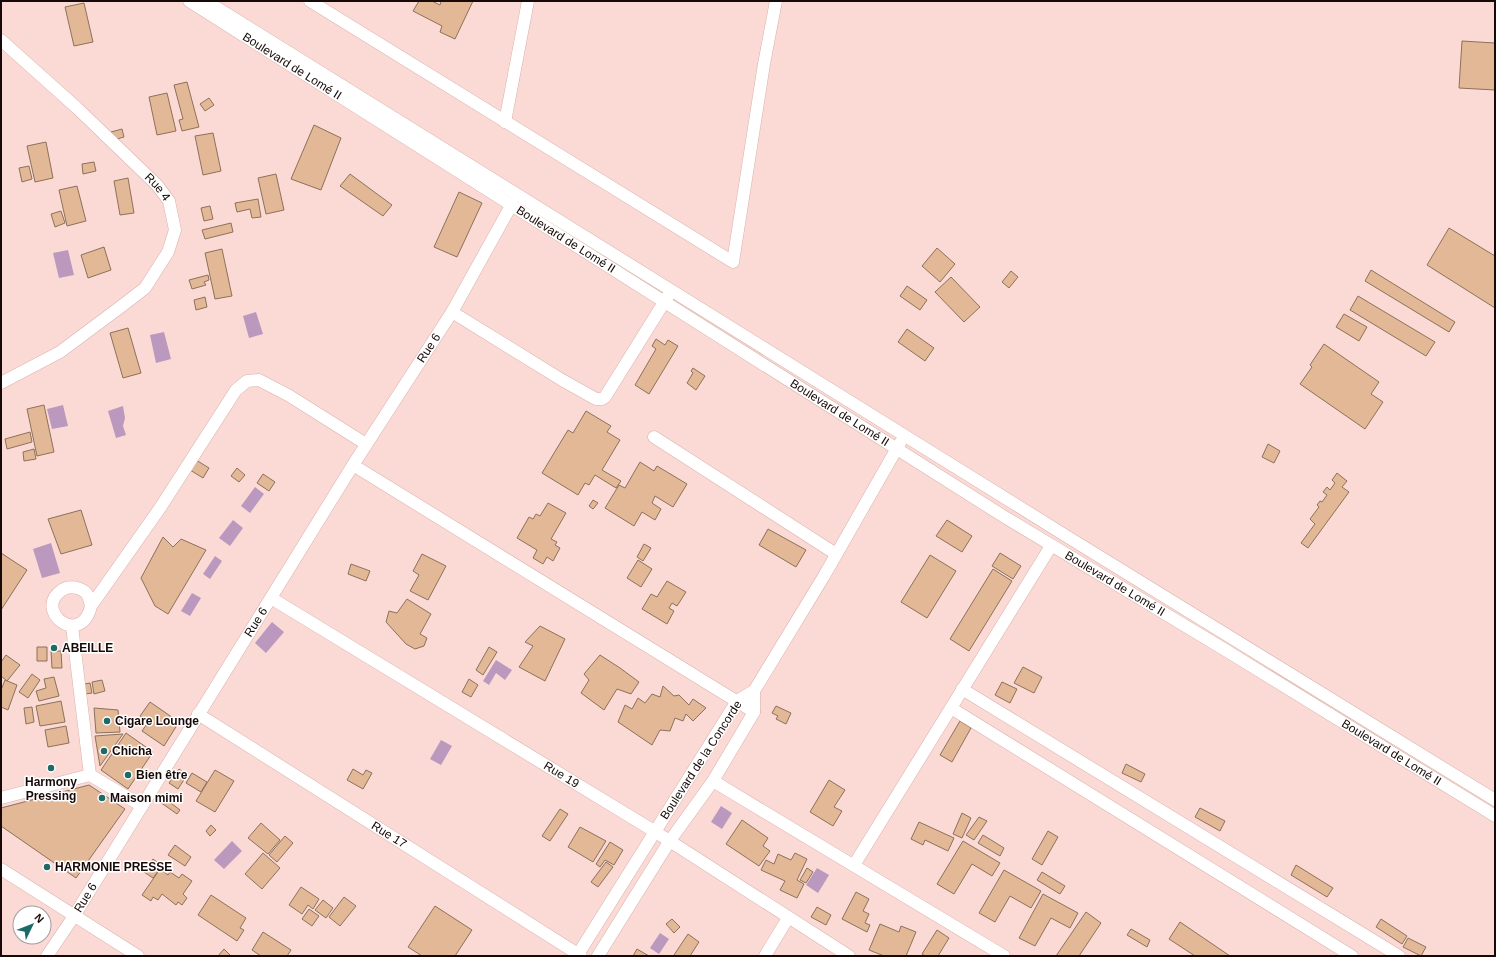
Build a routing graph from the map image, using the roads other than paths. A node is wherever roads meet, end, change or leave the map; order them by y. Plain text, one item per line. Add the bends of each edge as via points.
1 (189, 1) edge
2 (206, 1) edge
3 (310, 1) edge
4 (528, 1) edge
5 (776, 1) edge
6 (1, 40) edge
7 (505, 122) junction
8 (512, 204) junction
9 (671, 291) junction
10 (664, 302) junction
11 (452, 312) junction
12 (1, 384) edge
13 (905, 435) junction
14 (654, 438) dead end
15 (366, 444) junction
16 (897, 449) junction
17 (353, 465) junction
18 (1051, 546) junction
19 (836, 554) junction
20 (271, 598) junction
21 (91, 606) junction
22 (72, 626) junction
23 (962, 689) junction
24 (754, 691) junction
25 (737, 701) junction
26 (951, 708) junction
27 (754, 712) junction
28 (198, 714) junction
29 (90, 775) junction
30 (713, 781) junction
31 (1, 798) edge
32 (1495, 800) edge
33 (142, 806) junction
34 (1495, 816) edge
35 (654, 831) junction
36 (669, 842) junction
37 (854, 865) junction
38 (1, 869) edge
39 (74, 916) junction
40 (788, 918) junction
41 (579, 955) edge
42 (47, 956) edge
43 (138, 956) edge
44 (598, 956) edge
45 (765, 956) edge
46 (849, 956) edge
47 (1004, 956) edge
48 (1352, 956) edge
49 (1399, 956) edge

1 - 8 street, Boulevard de Lomé II
2 - 9 street, Boulevard de Lomé II
3 - 7 street
4 - 7 street
5 - 7 street via 733,262
6 - 12 street, Rue 4 via 157,185 169,201 176,230 168,252 145,288 60,352
8 - 10 street, Boulevard de Lomé II
8 - 11 street, Rue 6
9 - 10 street
9 - 13 street, Boulevard de Lomé II
10 - 11 street via 602,399 596,399 562,380
10 - 16 street, Boulevard de Lomé II
11 - 15 street, Rue 6
13 - 16 street
13 - 32 street, Boulevard de Lomé II
14 - 19 street
15 - 17 street, Rue 6
15 - 21 street via 282,392 259,380 247,381 236,390 160,508
16 - 18 street, Boulevard de Lomé II
16 - 19 street
17 - 20 street, Rue 6
17 - 25 street
18 - 23 street
18 - 34 street, Boulevard de Lomé II
19 - 24 street
20 - 28 street, Rue 6
20 - 35 street, Rue 19
21 - 22 street via 89,616 82,623
21 - 22 street via 87,595 78,588 66,587 56,594 52,605 54,616 62,623
22 - 29 street
23 - 26 street
23 - 49 street
24 - 25 street, Boulevard de la Concorde
24 - 27 street, Boulevard de la Concorde
25 - 27 street
25 - 35 street, Boulevard de la Concorde
26 - 37 street
26 - 48 street
27 - 30 street, Boulevard de la Concorde
28 - 33 street, Rue 6
28 - 41 street, Rue 17
29 - 31 street
29 - 33 street
30 - 36 street, Boulevard de la Concorde
30 - 37 street
33 - 39 street, Rue 6
35 - 36 street, Rue 19
35 - 41 street, Boulevard de la Concorde
36 - 40 street, Rue 19
36 - 44 street, Boulevard de la Concorde
37 - 47 street
38 - 39 street
39 - 42 street, Rue 6
39 - 43 street
40 - 45 street
40 - 46 street, Rue 19

